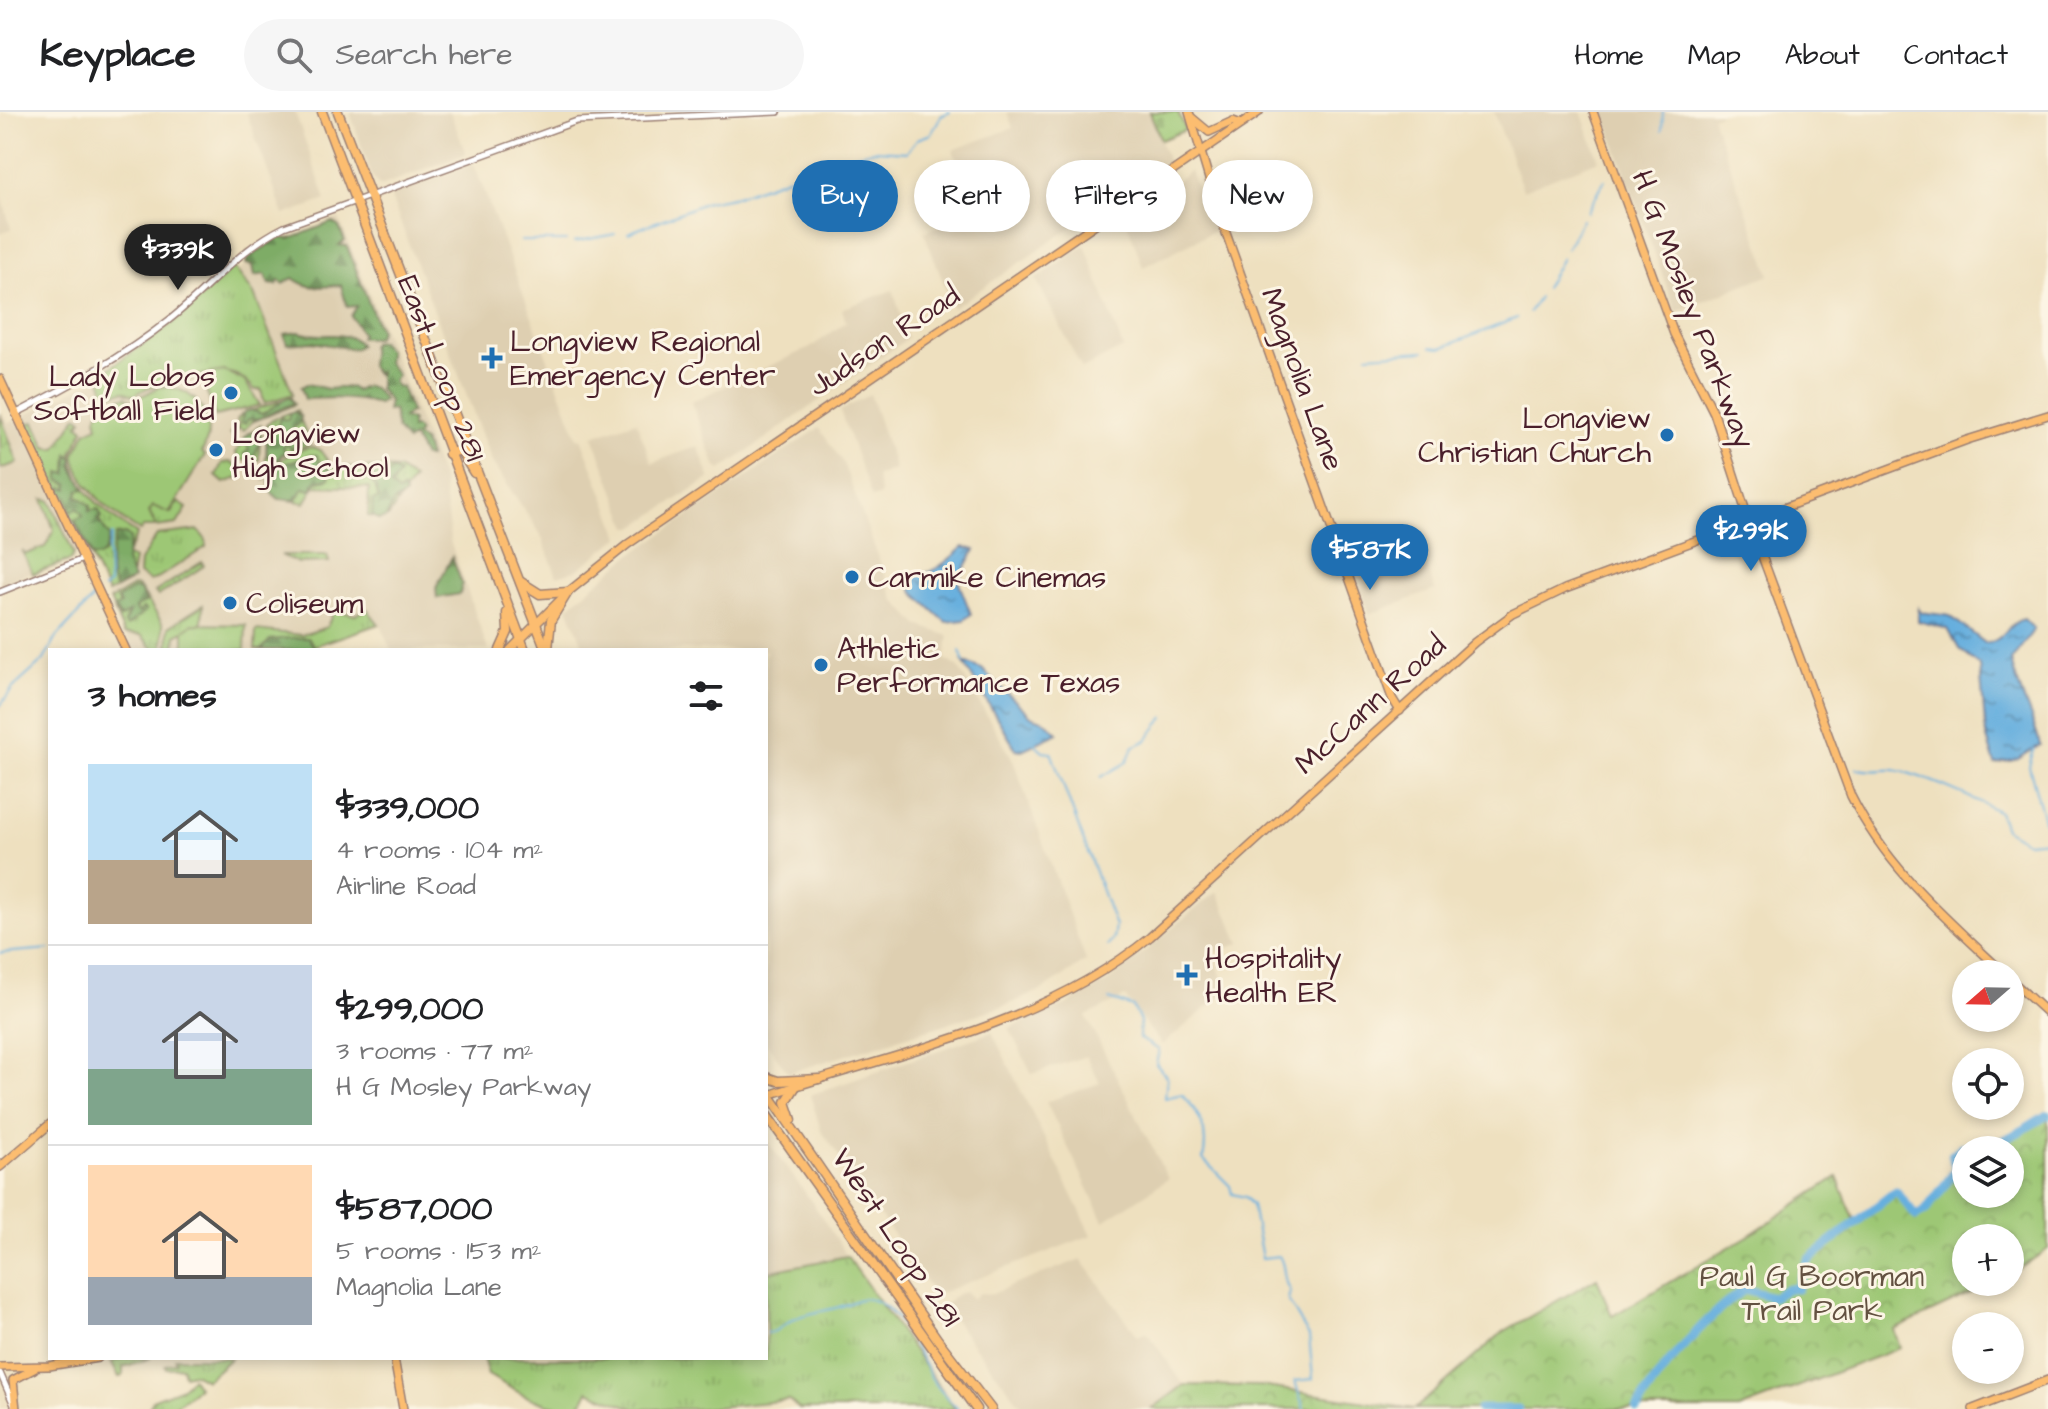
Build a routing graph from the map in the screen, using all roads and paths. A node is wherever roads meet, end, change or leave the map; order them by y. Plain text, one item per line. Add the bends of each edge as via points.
1 (322, 112) edge
2 (338, 112) edge
3 (778, 112) edge
4 (1259, 112) edge
5 (1593, 112) edge
6 (1190, 114) edge
7 (1241, 124) junction
8 (1203, 150) junction
9 (367, 196) junction
10 (353, 202) junction
11 (0, 379) edge
12 (15, 414) junction
13 (2048, 415) edge
14 (449, 454) junction
15 (481, 483) junction
16 (1749, 521) junction
17 (83, 559) junction
18 (519, 580) junction
19 (0, 592) edge
20 (568, 592) junction
21 (504, 596) junction
22 (536, 623) junction
23 (521, 639) junction
24 (125, 648) edge
25 (501, 648) edge
26 (512, 648) edge
27 (524, 648) edge
28 (546, 648) edge
29 (547, 648) edge
30 (1400, 711) junction
31 (1990, 960) edge
32 (2024, 992) edge
33 (2048, 1014) edge
34 (768, 1078) edge
35 (819, 1079) junction
36 (796, 1086) junction
37 (768, 1094) edge
38 (768, 1095) edge
39 (768, 1117) edge
40 (768, 1123) edge
41 (48, 1126) edge
42 (779, 1133) junction
43 (801, 1138) junction
44 (0, 1167) edge
45 (840, 1220) junction
46 (873, 1244) junction
47 (886, 1286) junction
48 (921, 1316) junction
49 (85, 1360) edge
50 (394, 1360) edge
51 (40, 1367) junction
52 (0, 1370) edge
53 (2048, 1380) edge
54 (16, 1409) edge
55 (403, 1409) edge
56 (976, 1409) edge
57 (991, 1409) edge
58 (1973, 1409) edge

1 - 10 highway, East Loop 281
2 - 9 highway, East Loop 281
3 - 9 street via 577,121
4 - 7 main road, Judson Road
5 - 16 main road, H G Mosley Parkway via 1671,329 1714,413
6 - 7 main road via 1209,132 1233,121
6 - 8 main road, Magnolia Lane
7 - 8 main road, Judson Road
8 - 20 main road, Judson Road via 628,544
8 - 30 main road, Magnolia Lane via 1235,260
9 - 10 street
9 - 15 highway, East Loop 281
10 - 12 street via 284,227 251,246 154,331 92,373
10 - 14 highway, East Loop 281
11 - 12 main road
12 - 17 main road
13 - 16 main road, McCann Road
14 - 15 highway via 461,451
14 - 21 highway, East Loop 281
15 - 18 highway, East Loop 281
16 - 30 main road, McCann Road via 1521,609 1481,637
16 - 31 main road, H G Mosley Parkway via 1838,766 1862,817 1907,881
17 - 19 street
17 - 24 main road
18 - 20 highway via 540,594
18 - 22 highway, East Loop 281
20 - 22 main road, Judson Road
20 - 29 highway via 551,620
21 - 23 highway, East Loop 281
21 - 25 highway via 508,629
22 - 23 main road, Judson Road
22 - 28 highway
23 - 26 main road, Judson Road
23 - 27 highway
30 - 35 main road, McCann Road via 1150,937 1096,977 1020,1014
32 - 33 main road
34 - 35 highway
35 - 36 main road, McCann Road
36 - 37 main road, McCann Road
36 - 43 highway via 786,1104
38 - 43 highway, West Loop 281
39 - 42 highway, West Loop 281
40 - 42 highway
41 - 44 main road
42 - 45 highway, West Loop 281
43 - 46 highway, West Loop 281
45 - 46 highway via 848,1222 863,1243
45 - 47 highway, West Loop 281
46 - 48 highway, West Loop 281
47 - 48 highway via 893,1284 911,1311
47 - 56 highway, West Loop 281
48 - 57 highway, West Loop 281
49 - 51 main road
50 - 55 main road
51 - 52 main road
51 - 54 main road via 13,1380
52 - 54 street
53 - 58 main road

